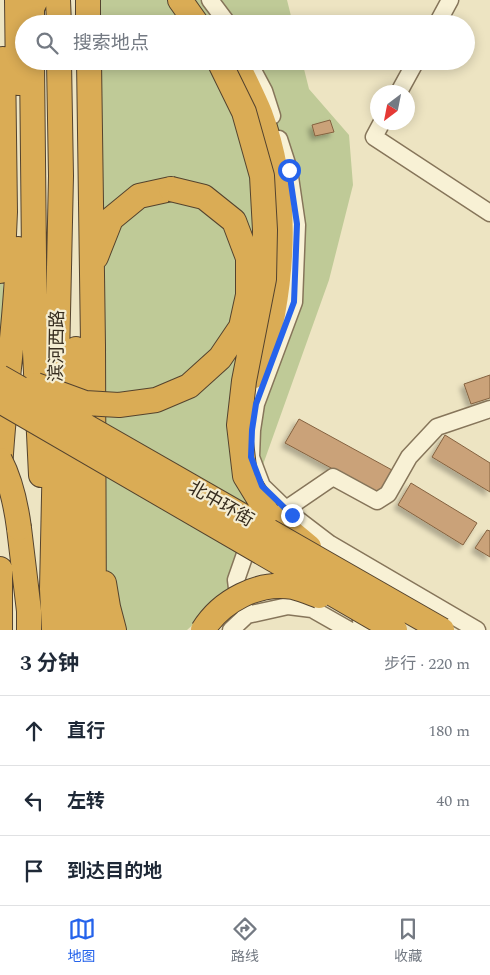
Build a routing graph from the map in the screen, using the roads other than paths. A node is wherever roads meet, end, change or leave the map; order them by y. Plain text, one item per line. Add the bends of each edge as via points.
1 (3, 0) edge
2 (16, 0) edge
3 (36, 0) edge
4 (58, 0) edge
5 (75, 0) edge
6 (88, 0) edge
7 (180, 0) edge
8 (199, 0) edge
9 (210, 0) edge
10 (450, 0) edge
11 (16, 15) edge
12 (32, 15) edge
13 (59, 15) edge
14 (75, 15) edge
15 (88, 15) edge
16 (191, 15) edge
17 (208, 15) edge
18 (221, 15) edge
19 (442, 15) edge
20 (18, 70) edge
21 (32, 70) edge
22 (59, 70) edge
23 (76, 70) edge
24 (89, 70) edge
25 (223, 70) edge
26 (240, 70) edge
27 (253, 70) edge
28 (411, 70) edge
29 (402, 85) edge
30 (378, 130) edge
31 (490, 213) edge
32 (2, 264) edge
33 (92, 268) junction
34 (0, 371) edge
35 (0, 378) edge
36 (0, 401) edge
37 (490, 409) edge
38 (239, 425) junction
39 (0, 460) edge
40 (0, 472) edge
41 (262, 486) junction
42 (92, 500) junction
43 (286, 509) junction
44 (19, 528) junction
45 (326, 564) junction
46 (0, 568) edge
47 (398, 585) junction
48 (52, 589) junction
49 (247, 615) junction
50 (378, 626) edge
51 (0, 630) edge
52 (15, 630) edge
53 (29, 630) edge
54 (54, 630) edge
55 (75, 630) edge
56 (94, 630) edge
57 (114, 630) edge
58 (203, 630) edge
59 (231, 630) edge
60 (349, 630) edge
61 (442, 630) edge
62 (477, 630) edge

1 - 32 highway
2 - 11 highway, bridge
3 - 12 highway
4 - 13 highway
5 - 14 highway
6 - 15 highway
7 - 16 highway
8 - 17 highway
9 - 18 street
10 - 19 street
20 - 40 highway, bridge via 18,280 1,434
21 - 48 highway via 35,352 40,466
22 - 48 highway, 滨河西路 via 61,176
23 - 55 highway, 滨河西路
24 - 33 highway
25 - 38 highway, bridge via 244,112 262,176 265,230 264,279
26 - 38 highway via 260,114 273,162 280,214 280,265 272,316
27 - 41 street via 264,91 289,170 297,224 294,302 256,404 252,430 251,457
28 - 29 street
30 - 31 street via 374,137
33 - 34 highway, bridge via 111,219 139,196 171,189 204,197 234,221 248,258 248,295 240,327 220,358 189,386 156,400 119,406 85,404
33 - 42 highway
35 - 45 highway, 北中环街, bridge
36 - 50 highway, 北中环街, bridge
37 - 43 street via 437,427 409,457 388,494 377,501 333,477
38 - 45 highway, bridge via 245,476 267,512
39 - 44 highway, bridge via 7,472
41 - 43 street
41 - 49 street via 252,534 236,580
42 - 56 highway
42 - 57 highway
43 - 47 street via 330,544
44 - 52 highway
44 - 53 highway via 30,611
45 - 61 highway, 北中环街, bridge
46 - 51 highway
47 - 50 street via 380,589 368,596 364,604 361,620
47 - 62 street
48 - 54 highway, 滨河西路
49 - 59 street
49 - 60 street via 288,606 312,609
50 - 58 highway, bridge via 294,587 279,586 251,591 224,606

